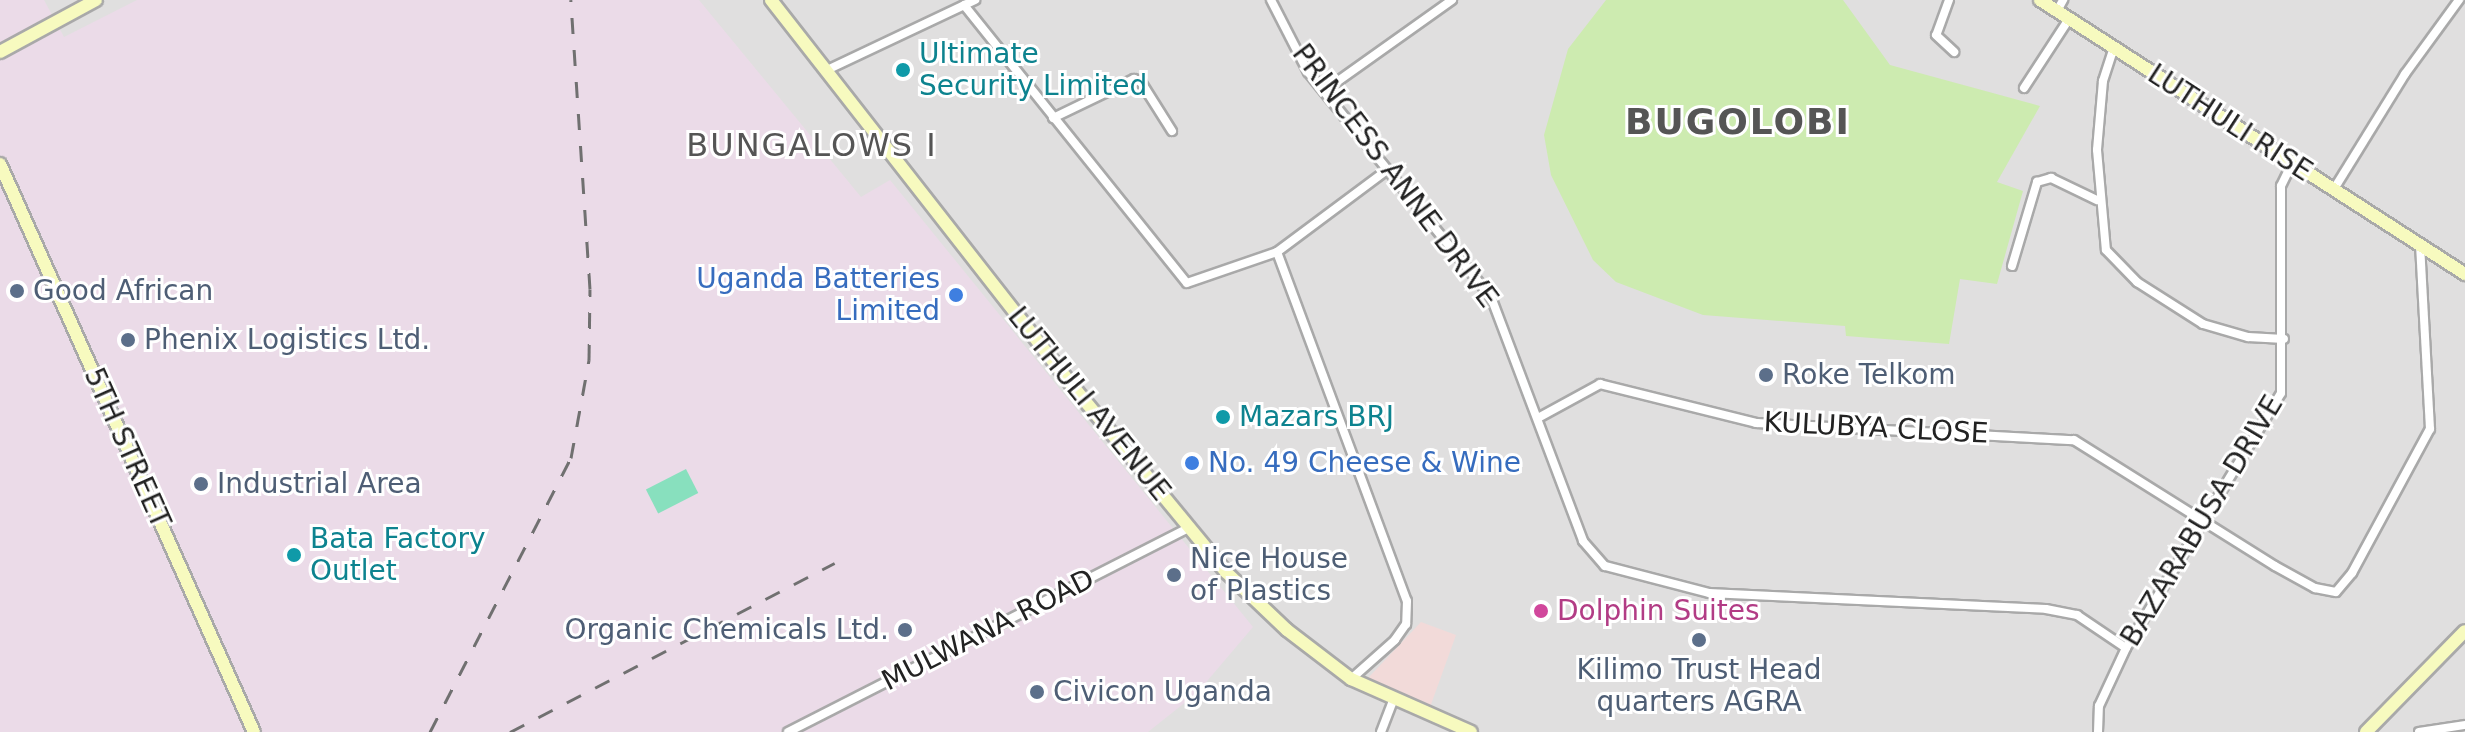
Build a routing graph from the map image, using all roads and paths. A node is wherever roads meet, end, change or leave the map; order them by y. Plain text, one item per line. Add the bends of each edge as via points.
1 (96, 0) edge
2 (771, 0) edge
3 (975, 0) edge
4 (1271, 0) edge
5 (1452, 0) edge
6 (1949, 0) edge
7 (2040, 0) edge
8 (2459, 0) edge
9 (964, 5) junction
10 (2060, 5) edge
11 (2069, 19) junction
12 (2114, 47) junction
13 (0, 52) edge
14 (1954, 52) dead end
15 (827, 70) junction
16 (2024, 88) dead end
17 (1324, 91) junction
18 (1053, 118) junction
19 (1172, 131) dead end
20 (2292, 163) junction
21 (0, 164) edge
22 (1387, 170) junction
23 (2334, 189) junction
24 (2097, 200) junction
25 (2420, 246) junction
26 (1277, 252) junction
27 (2012, 266) dead end
28 (2465, 274) edge
29 (2284, 339) junction
30 (1538, 418) junction
31 (2206, 521) junction
32 (1189, 528) junction
33 (2465, 631) edge
34 (2126, 648) junction
35 (1351, 679) junction
36 (1393, 700) junction
37 (2465, 725) edge
38 (254, 732) edge
39 (788, 732) edge
40 (1381, 732) edge
41 (1471, 732) edge
42 (2098, 732) edge
43 (2366, 732) edge
44 (2419, 732) edge

1 - 13 street
2 - 15 street, LUTHULI AVENUE
3 - 9 street
4 - 17 street, PRINCESS ANNE DRIVE via 1308,72
5 - 17 street
6 - 14 street via 1936,35
7 - 10 street, LUTHULI RISE
8 - 23 street via 2405,74
9 - 15 street
9 - 18 street
10 - 11 street, LUTHULI RISE
11 - 12 street, LUTHULI RISE
11 - 16 street
12 - 20 street, LUTHULI RISE
12 - 24 street via 2099,108
15 - 32 street, LUTHULI AVENUE
17 - 22 street, PRINCESS ANNE DRIVE
18 - 19 street via 1134,79
18 - 26 street via 1187,283
20 - 23 street, LUTHULI RISE
20 - 29 street, BAZARABUSA DRIVE via 2281,186
21 - 38 street, 5TH STREET
22 - 26 street
22 - 30 street, PRINCESS ANNE DRIVE via 1491,297
23 - 25 street, LUTHULI RISE
24 - 27 street via 2051,178 2037,182
24 - 29 street via 2106,250 2137,282 2223,332
25 - 28 street, LUTHULI RISE
25 - 31 street, KULUBYA CLOSE via 2430,429 2352,573 2336,592 2326,592
26 - 35 street via 1407,601 1406,624 1395,640
29 - 31 street, BAZARABUSA DRIVE via 2281,393
30 - 31 street, KULUBYA CLOSE via 1600,384 1756,423 2074,440
30 - 34 street, PRINCESS ANNE DRIVE via 1583,541 1597,560 1613,569 1709,593 2046,609 2077,615
31 - 34 street, BAZARABUSA DRIVE
32 - 35 street, LUTHULI AVENUE via 1287,630
32 - 39 street, MULWANA ROAD
33 - 43 street
34 - 42 street, BAZARABUSA DRIVE via 2099,706
35 - 36 street, LUTHULI AVENUE
36 - 40 street
36 - 41 street, LUTHULI AVENUE
37 - 44 street

